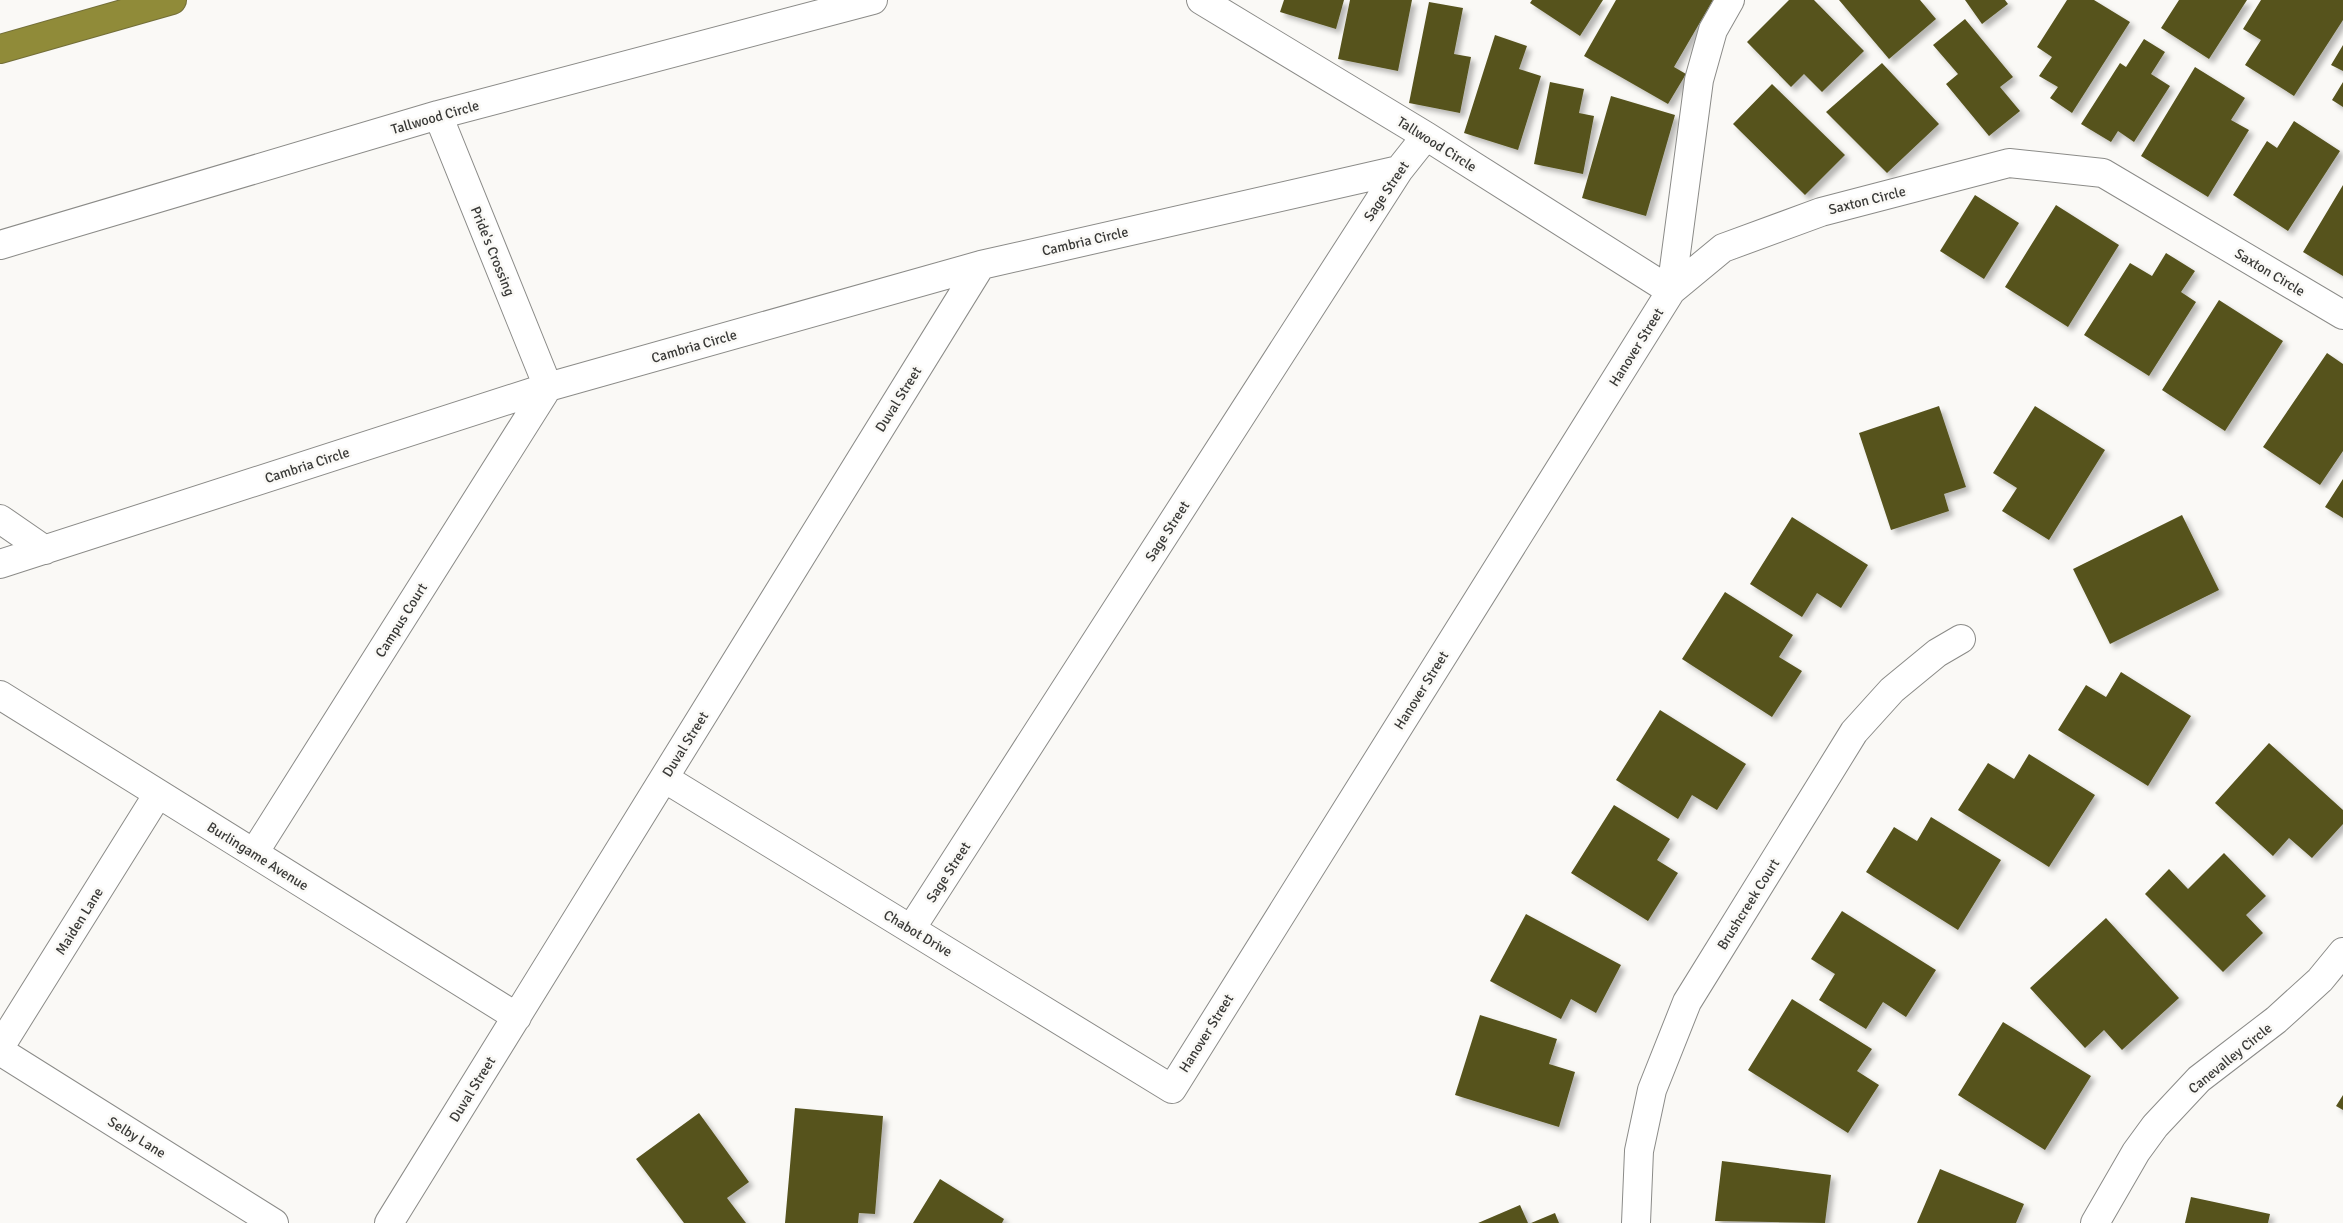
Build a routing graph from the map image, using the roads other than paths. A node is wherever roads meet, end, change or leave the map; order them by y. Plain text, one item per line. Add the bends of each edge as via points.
1 (172, 0) edge
2 (873, 0) edge
3 (1201, 0) edge
4 (1730, 0) edge
5 (0, 48) edge
6 (438, 115) junction
7 (1426, 136) junction
8 (1399, 170) junction
9 (0, 244) edge
10 (981, 265) junction
11 (1671, 291) junction
12 (2343, 315) edge
13 (548, 386) junction
14 (0, 519) edge
15 (45, 550) junction
16 (0, 564) edge
17 (1961, 638) dead end
18 (0, 695) edge
19 (664, 778) junction
20 (158, 794) junction
21 (254, 853) junction
22 (911, 929) junction
23 (2343, 952) edge
24 (516, 1017) junction
25 (0, 1049) edge
26 (1172, 1089) joint
27 (274, 1223) edge
28 (389, 1223) edge
29 (1636, 1223) edge
30 (2095, 1223) edge

1 - 5 highway
2 - 6 street, Tallwood Circle
3 - 7 street, Tallwood Circle
4 - 11 street via 1712,30 1699,80
6 - 9 street, Tallwood Circle
6 - 13 street, Pride's Crossing
7 - 8 street, Sage Street
7 - 11 street, Tallwood Circle
8 - 10 street, Cambria Circle
8 - 22 street, Sage Street
10 - 13 street, Cambria Circle
10 - 19 street, Duval Street
11 - 12 street, Saxton Circle via 1723,248 1821,212 2009,163 2103,174
11 - 26 street, Hanover Street
13 - 15 street, Cambria Circle
13 - 21 street, Campus Court
14 - 15 street
15 - 16 street, Cambria Circle
17 - 29 street, Brushcreek Court via 1892,690 1854,732 1687,1002 1652,1090 1639,1152
18 - 20 street, Burlingame Avenue
19 - 22 street, Chabot Drive
19 - 24 street, Duval Street
20 - 21 street, Burlingame Avenue
20 - 25 street, Maiden Lane
21 - 24 street, Burlingame Avenue
22 - 26 street, Chabot Drive
23 - 30 street, Canevalley Circle via 2320,980 2276,1020 2199,1079 2155,1126
24 - 28 street, Duval Street
25 - 27 street, Selby Lane

